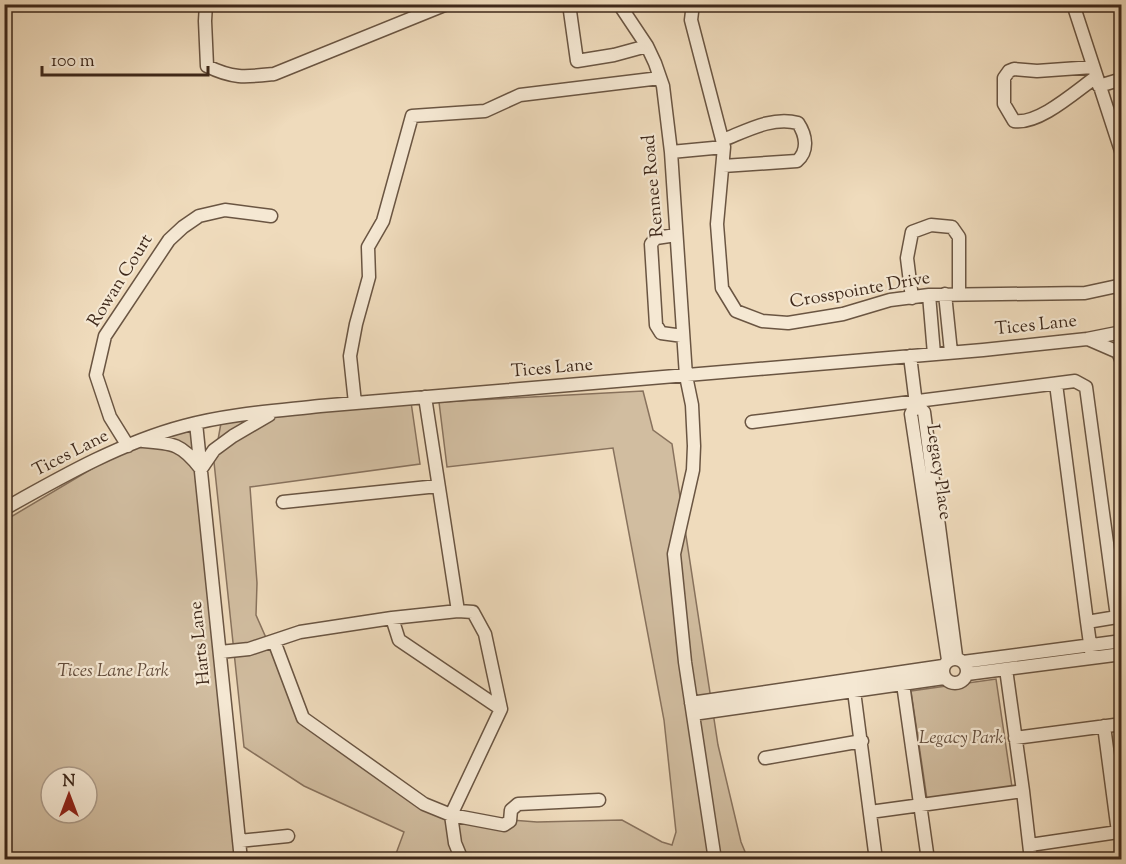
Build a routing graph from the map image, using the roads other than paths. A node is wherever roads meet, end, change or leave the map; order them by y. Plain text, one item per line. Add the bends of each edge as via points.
1 (11, 4) edge
2 (206, 4) edge
3 (447, 4) edge
4 (569, 4) edge
5 (619, 4) edge
6 (693, 4) edge
7 (1073, 4) edge
8 (4, 7) edge
9 (647, 46) junction
10 (1096, 77) junction
11 (660, 78) junction
12 (1122, 78) edge
13 (1119, 135) edge
14 (723, 144) junction
15 (671, 152) junction
16 (1122, 154) edge
17 (723, 166) junction
18 (271, 216) dead end
19 (676, 235) junction
20 (1122, 285) edge
21 (945, 294) junction
22 (959, 294) junction
23 (929, 295) junction
24 (912, 298) junction
25 (1122, 333) edge
26 (683, 336) junction
27 (1087, 339) junction
28 (951, 352) junction
29 (934, 354) junction
30 (910, 356) junction
31 (1122, 362) edge
32 (686, 376) junction
33 (1056, 384) junction
34 (425, 398) junction
35 (355, 403) junction
36 (916, 403) junction
37 (275, 411) junction
38 (752, 422) dead end
39 (196, 423) junction
40 (134, 443) junction
41 (201, 469) junction
42 (438, 486) junction
43 (283, 502) dead end
44 (4, 509) edge
45 (458, 610) junction
46 (392, 618) junction
47 (1087, 622) junction
48 (274, 641) junction
49 (1122, 641) edge
50 (1090, 645) junction
51 (220, 652) junction
52 (1122, 654) edge
53 (1092, 658) junction
54 (954, 667) junction
55 (1006, 669) junction
56 (903, 684) junction
57 (837, 687) junction
58 (854, 691) junction
59 (501, 709) junction
60 (692, 709) junction
61 (1122, 724) edge
62 (1104, 726) junction
63 (1015, 738) junction
64 (862, 741) junction
65 (765, 758) dead end
66 (1023, 791) junction
67 (600, 800) dead end
68 (920, 806) junction
69 (870, 812) junction
70 (451, 815) junction
71 (1120, 832) edge
72 (288, 836) dead end
73 (239, 841) junction
74 (1029, 845) junction
75 (241, 860) edge
76 (462, 860) edge
77 (715, 860) edge
78 (876, 860) edge
79 (928, 860) edge
80 (1031, 860) edge

1 - 8 street
2 - 3 street via 207,66 224,74 246,77 274,74
4 - 9 street via 577,61
5 - 9 street, Rennee Road
6 - 14 street, Crosspointe Drive via 692,20
7 - 10 street
9 - 11 street, Rennee Road
10 - 10 street via 1014,69 1004,78 1005,109 1014,121 1028,121
10 - 12 street
10 - 13 street
11 - 15 street, Rennee Road
11 - 35 street via 519,95 485,111 412,116 383,220 368,248 369,277 350,356
13 - 16 street
14 - 15 street
14 - 17 street, Crosspointe Drive
14 - 17 street via 779,120 798,123 805,148 797,161
15 - 19 street, Rennee Road
17 - 24 street, Crosspointe Drive via 717,224 722,288 736,311 762,321 788,323
18 - 40 street, Rowan Court via 225,210 199,216 183,227 169,240 105,336 96,375 110,417
19 - 26 street, Rennee Road
19 - 26 street via 652,242 656,325 661,333
20 - 22 street, Crosspointe Drive via 1084,293
21 - 22 street, Crosspointe Drive
21 - 23 street, Crosspointe Drive
21 - 28 street, Crosspointe Drive
22 - 24 street via 959,237 952,227 931,225 912,232 907,258
23 - 24 street, Crosspointe Drive
23 - 29 street
25 - 27 street, Tices Lane
26 - 32 street, Rennee Road
27 - 28 street, Tices Lane
27 - 31 street via 1118,352
28 - 29 street, Tices Lane
29 - 30 street, Tices Lane
30 - 32 street, Tices Lane
30 - 36 street, Legacy Place
32 - 34 street, Tices Lane
32 - 60 street, Rennee Road via 693,405 693,470 674,554
33 - 36 street
33 - 47 street
33 - 47 street via 1075,381 1086,387 1117,617
34 - 35 street, Tices Lane
34 - 42 street
35 - 37 street, Tices Lane
36 - 38 street
36 - 54 street, Legacy Place via 924,412
37 - 39 street, Tices Lane
37 - 41 street via 214,450
39 - 40 street, Tices Lane
39 - 41 street, Harts Lane
40 - 41 street via 179,446
40 - 44 street, Tices Lane
41 - 51 street, Harts Lane
42 - 43 street
42 - 45 street
45 - 46 street
45 - 59 street via 473,612 485,634
46 - 48 street via 300,632
46 - 59 street via 399,640
47 - 50 street
48 - 51 street
48 - 70 street via 303,718 424,804
49 - 50 street
50 - 53 street
50 - 54 street
51 - 73 street, Harts Lane
52 - 53 street
53 - 55 street
54 - 55 street
54 - 56 street
54 - 57 street
55 - 63 street
56 - 58 street
56 - 68 street
57 - 58 street
57 - 60 street
58 - 64 street
59 - 70 street
60 - 77 street, Rennee Road
61 - 62 street
62 - 63 street
62 - 71 street
63 - 66 street
64 - 65 street
64 - 69 street
66 - 68 street
66 - 74 street
67 - 70 street via 518,804 504,825
68 - 69 street
68 - 79 street
69 - 78 street
70 - 76 street
71 - 74 street
72 - 73 street
73 - 75 street, Harts Lane
74 - 80 street

